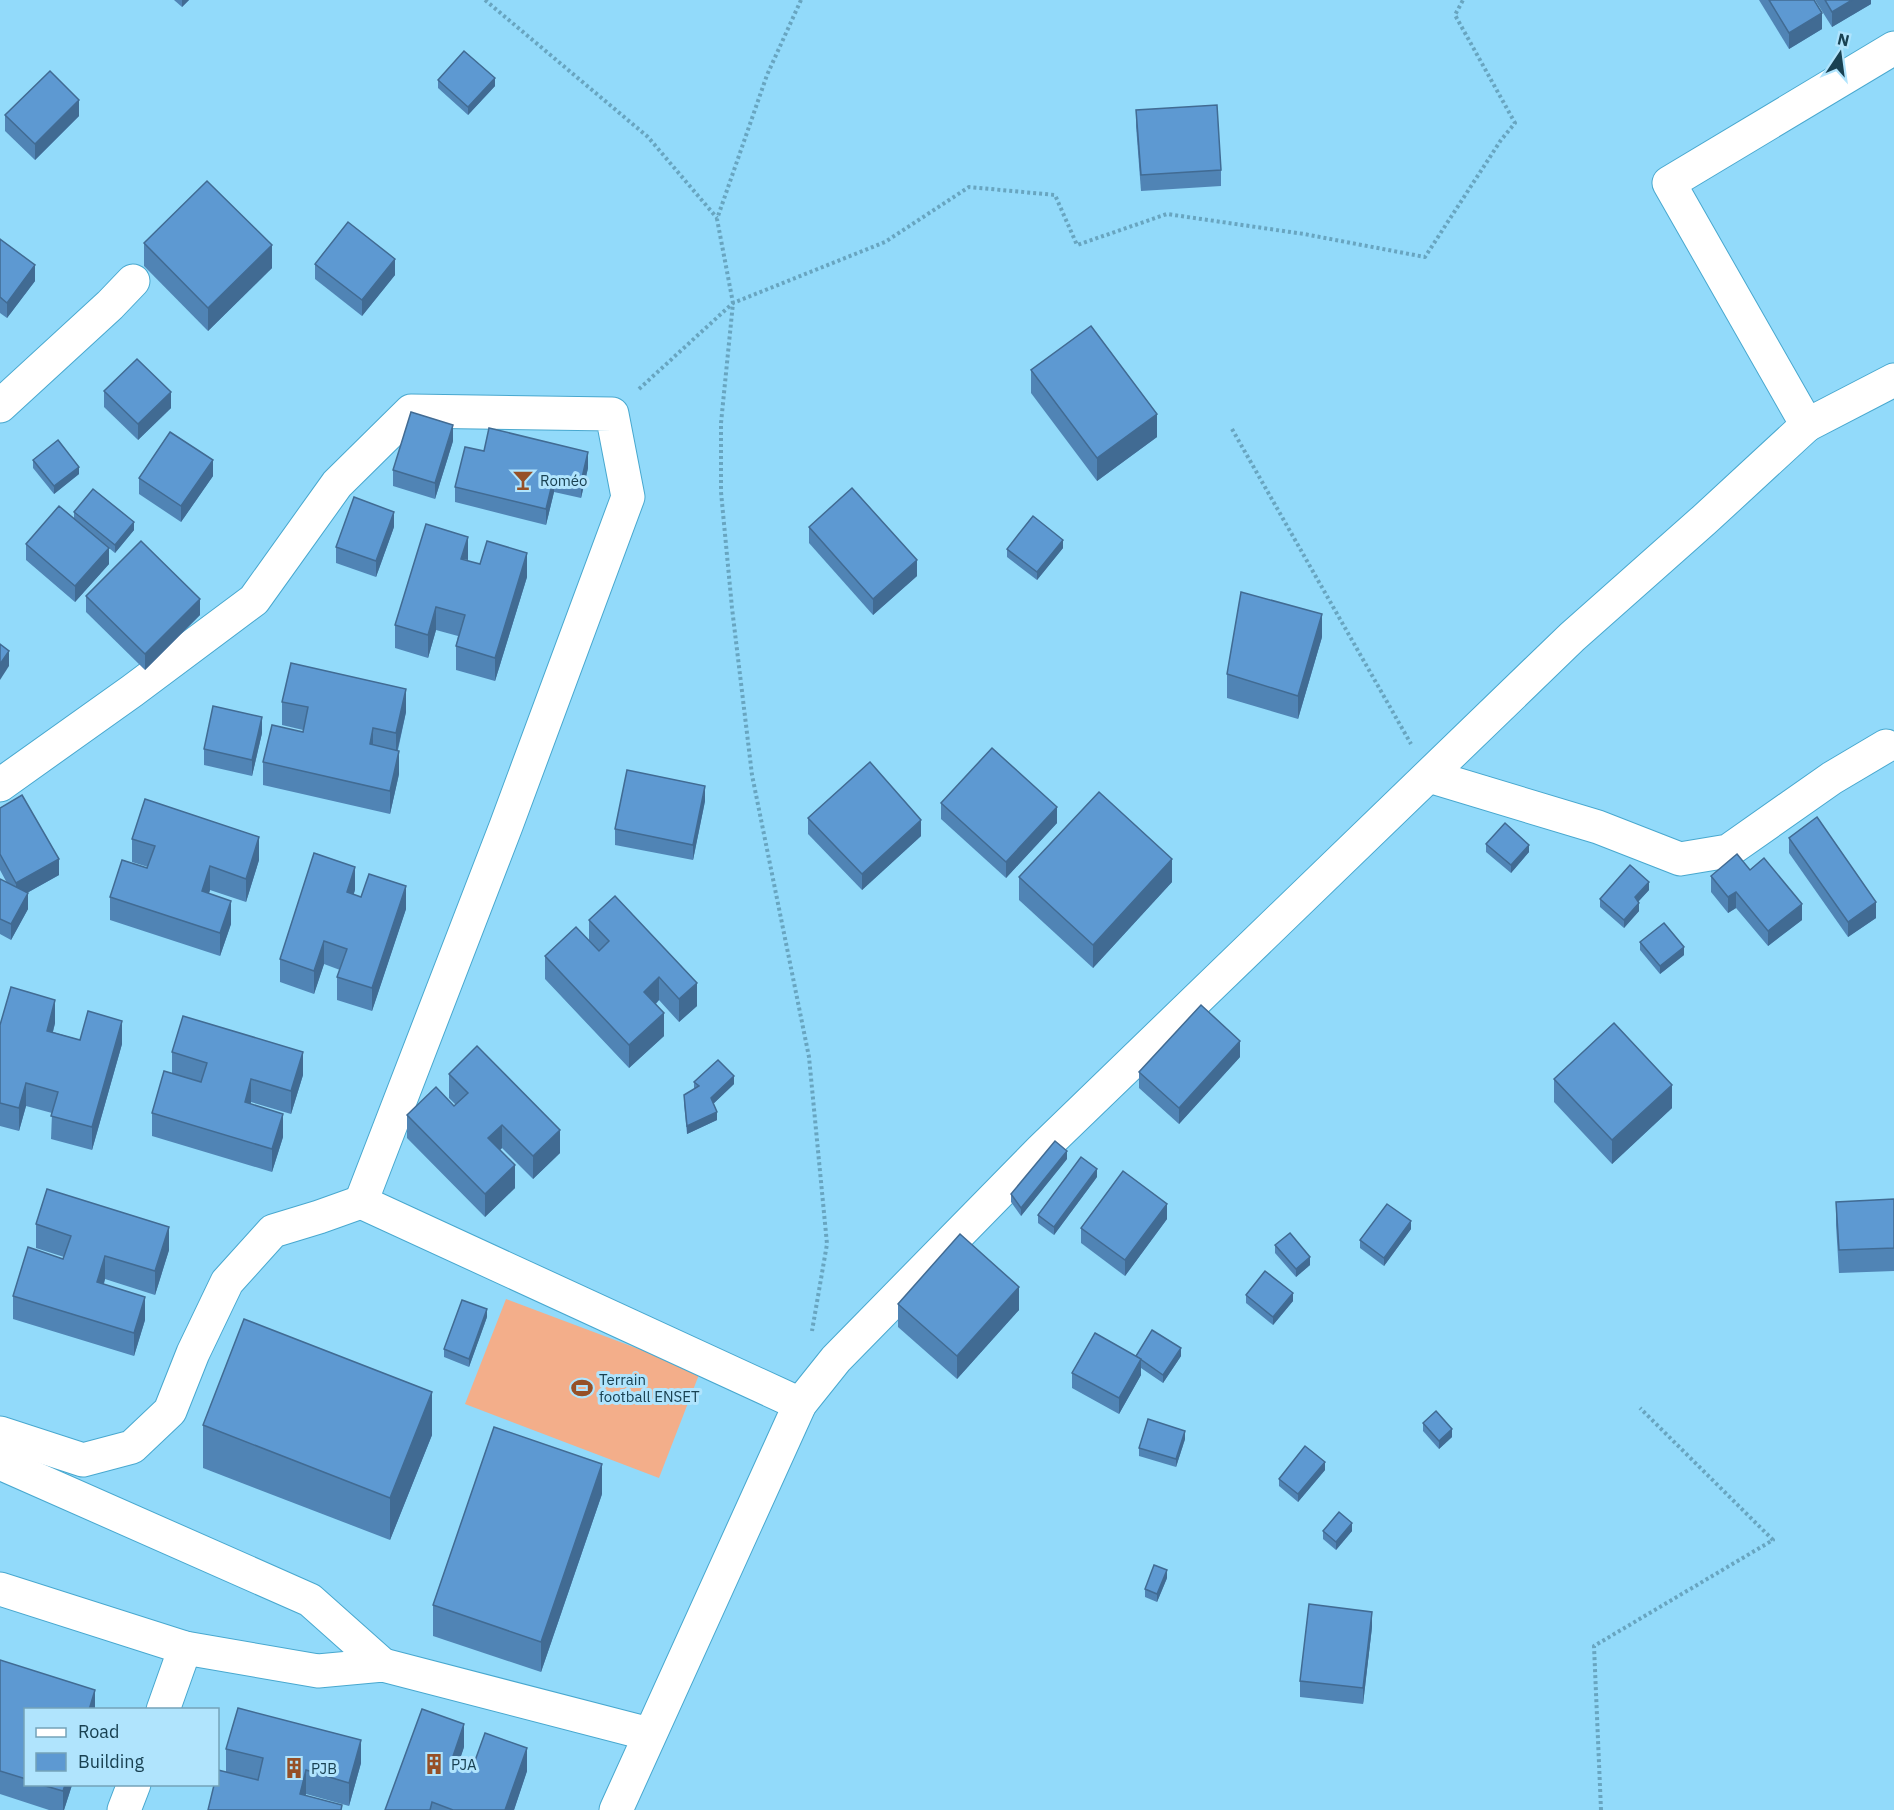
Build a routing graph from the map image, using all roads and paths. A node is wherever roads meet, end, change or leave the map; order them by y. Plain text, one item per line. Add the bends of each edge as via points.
1 (485, 0) edge
2 (801, 0) edge
3 (1463, 0) edge
4 (1894, 48) edge
5 (717, 219) junction
6 (133, 281) dead end
7 (733, 303) junction
8 (1894, 380) edge
9 (0, 406) edge
10 (612, 414) junction
11 (1808, 425) junction
12 (1232, 429) dead end
13 (1886, 746) dead end
14 (1429, 776) junction
15 (0, 785) edge
16 (361, 1202) junction
17 (811, 1335) dead end
18 (800, 1404) junction
19 (1640, 1408) dead end
20 (0, 1433) edge
21 (0, 1463) edge
22 (0, 1589) edge
23 (185, 1648) junction
24 (383, 1665) junction
25 (164, 1708) edge
26 (649, 1734) junction
27 (134, 1786) edge
28 (124, 1810) edge
29 (616, 1810) edge
30 (1601, 1810) edge

1 - 5 path via 648,137
2 - 5 path via 767,75
3 - 7 path via 1455,15 1515,123 1425,257 1167,214 1077,244 1055,195 969,188 885,242
4 - 11 street via 1669,183
5 - 7 path
6 - 9 street
7 - 10 path
7 - 17 path via 721,423 721,492 752,775 809,1057 827,1244
8 - 11 street
10 - 15 street via 411,411 336,484 254,600
10 - 16 street via 628,497
11 - 14 street via 1572,637
12 - 14 path
13 - 14 street via 1728,851 1680,859 1598,826
14 - 18 street via 1042,1149 836,1359
16 - 18 street
16 - 20 street via 273,1231 227,1282 170,1411 132,1447 83,1460
18 - 26 street
19 - 30 path via 1773,1540 1594,1646
21 - 24 street via 310,1600
22 - 23 street
23 - 24 street via 318,1671
23 - 25 street
24 - 26 street
26 - 29 street
27 - 28 street

